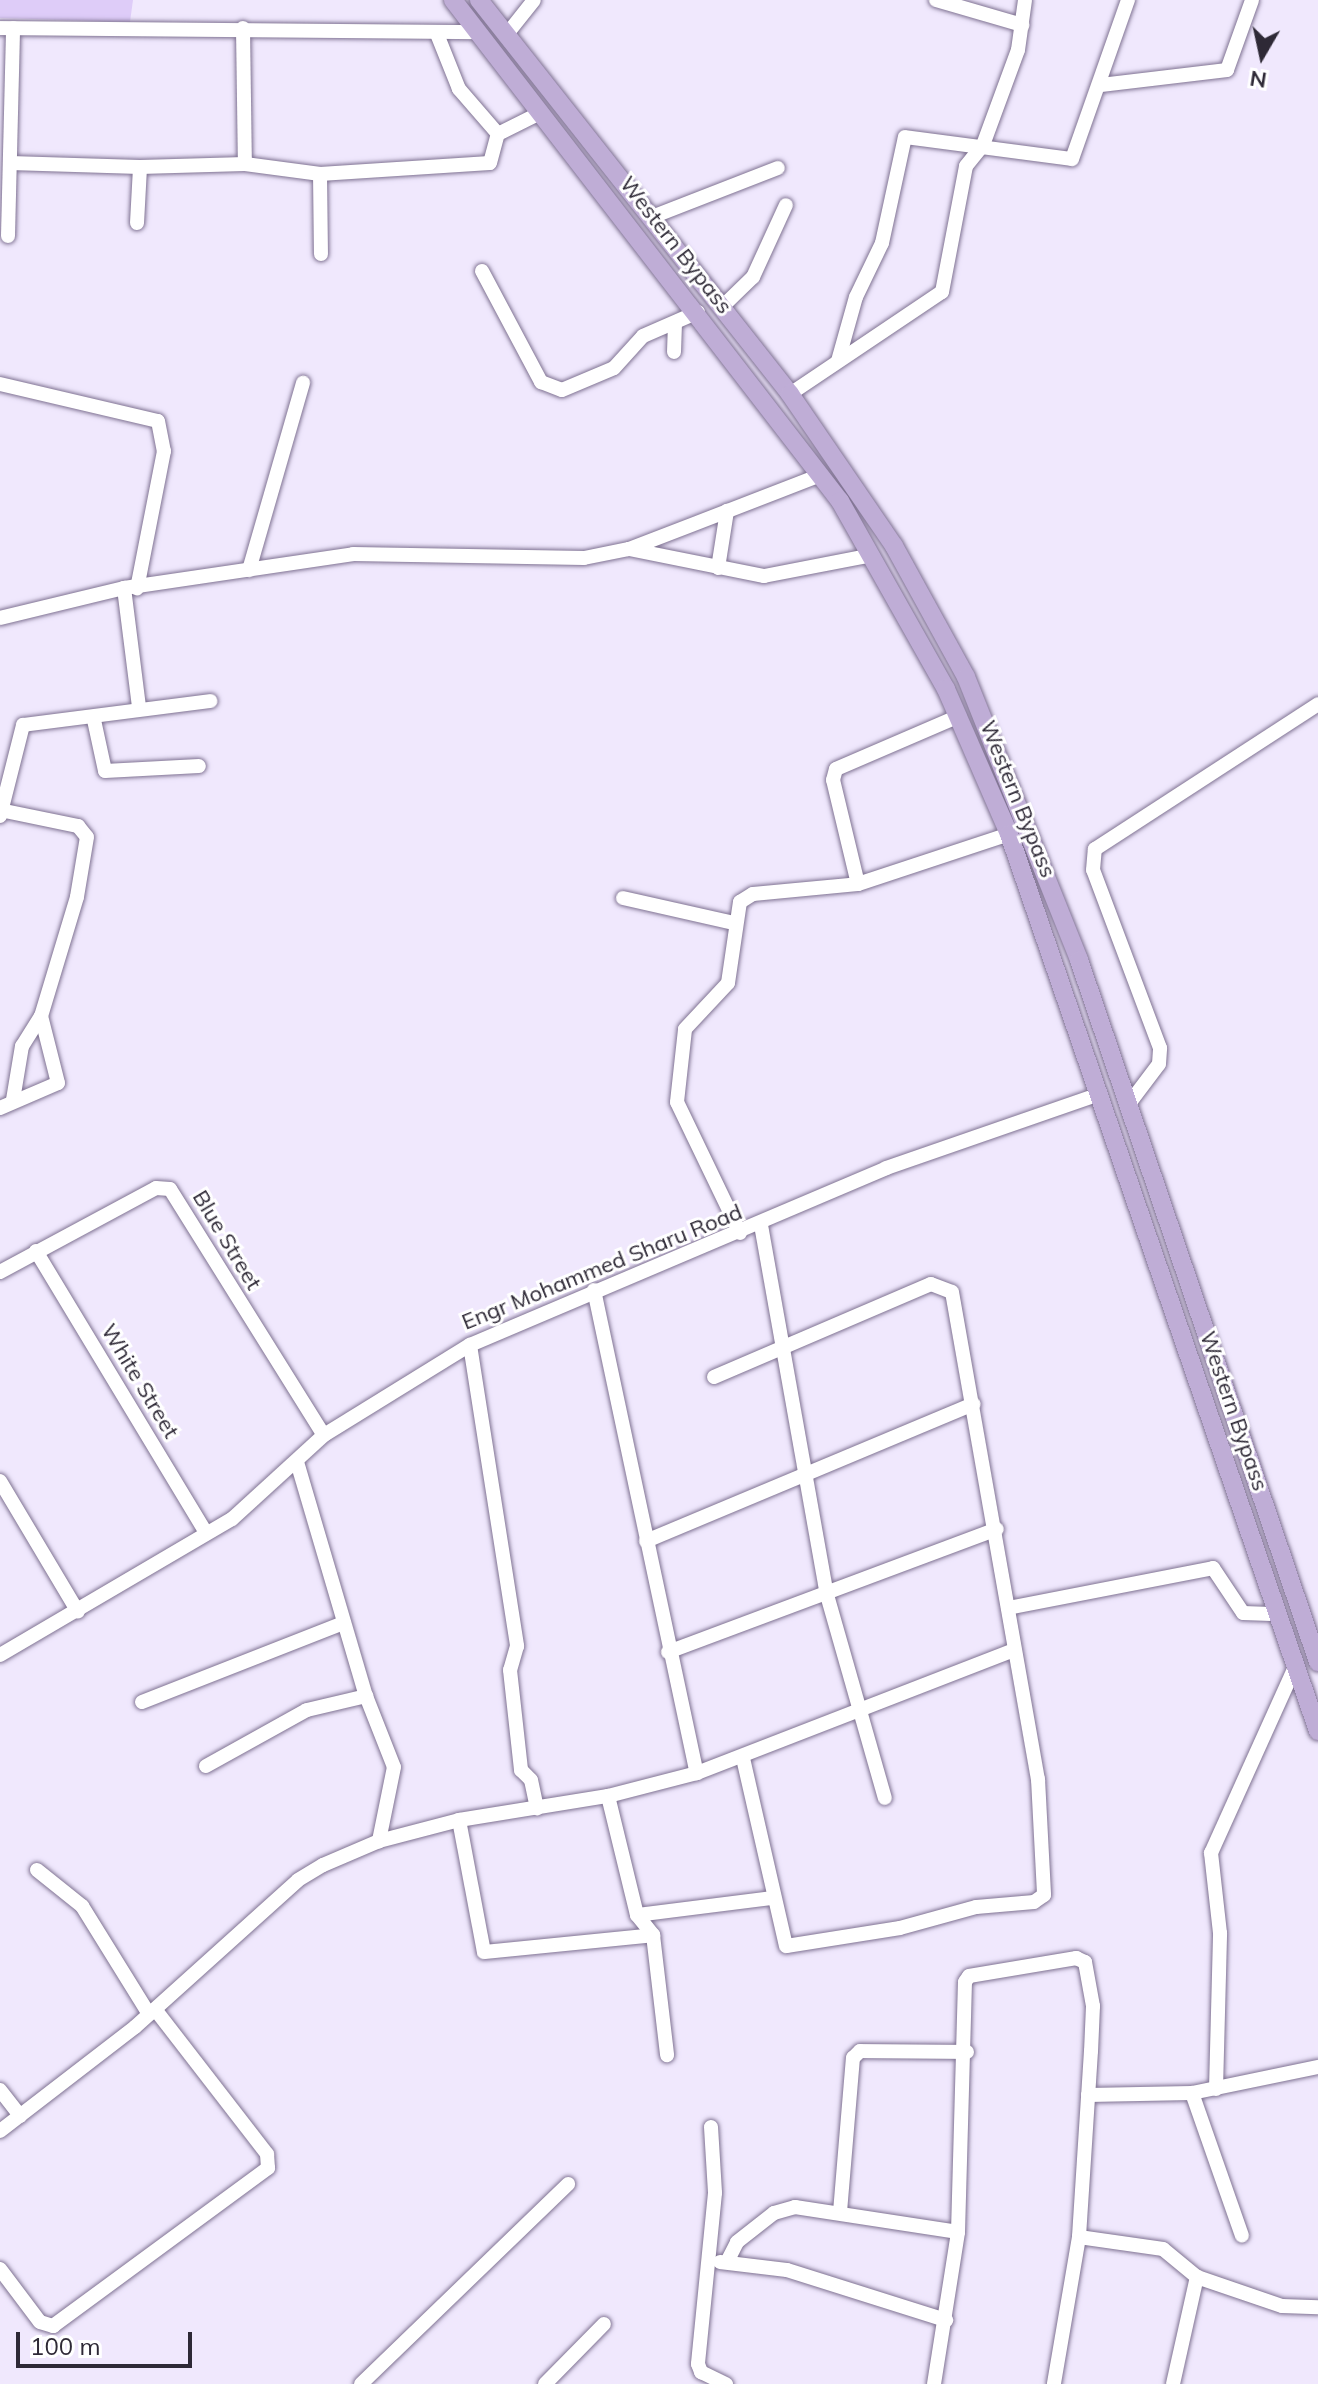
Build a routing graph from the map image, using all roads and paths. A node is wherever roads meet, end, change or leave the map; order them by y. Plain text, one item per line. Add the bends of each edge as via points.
1 (453, 0) edge
2 (479, 0) edge
3 (534, 0) edge
4 (936, 0) edge
5 (1025, 0) edge
6 (1128, 0) edge
7 (1252, 0) edge
8 (1022, 25) junction
9 (7, 28) edge
10 (243, 28) junction
11 (478, 32) junction
12 (437, 34) junction
13 (507, 34) junction
14 (1101, 85) junction
15 (540, 113) junction
16 (498, 134) junction
17 (983, 145) junction
18 (10, 163) junction
19 (245, 164) junction
20 (140, 167) junction
21 (778, 168) dead end
22 (320, 174) junction
23 (633, 193) junction
24 (786, 205) dead end
25 (616, 206) junction
26 (652, 217) junction
27 (137, 223) dead end
28 (8, 236) dead end
29 (321, 254) dead end
30 (482, 271) dead end
31 (722, 307) junction
32 (698, 312) junction
33 (675, 324) junction
34 (674, 352) dead end
35 (838, 361) junction
36 (303, 383) dead end
37 (0, 384) edge
38 (790, 394) junction
39 (821, 475) junction
40 (727, 511) junction
41 (629, 549) junction
42 (872, 555) junction
43 (718, 568) junction
44 (249, 570) junction
45 (130, 588) junction
46 (0, 618) edge
47 (210, 701) dead end
48 (1318, 704) edge
49 (139, 707) junction
50 (959, 716) junction
51 (94, 720) junction
52 (199, 766) dead end
53 (0, 812) edge
54 (1009, 834) junction
55 (858, 884) junction
56 (623, 898) dead end
57 (734, 923) junction
58 (41, 1016) junction
59 (1100, 1094) junction
60 (7, 1104) edge
61 (1128, 1105) junction
62 (761, 1225) junction
63 (740, 1233) junction
64 (36, 1251) junction
65 (0, 1272) edge
66 (594, 1290) junction
67 (470, 1345) junction
68 (786, 1349) junction
69 (714, 1377) dead end
70 (973, 1404) junction
71 (324, 1435) junction
72 (297, 1462) junction
73 (807, 1476) junction
74 (0, 1481) edge
75 (997, 1529) junction
76 (206, 1533) junction
77 (646, 1541) junction
78 (827, 1595) junction
79 (1008, 1608) junction
80 (78, 1612) junction
81 (1278, 1614) junction
82 (344, 1623) junction
83 (1014, 1650) junction
84 (668, 1652) junction
85 (0, 1655) edge
86 (1318, 1662) edge
87 (1296, 1665) junction
88 (366, 1696) junction
89 (142, 1702) dead end
90 (860, 1713) junction
91 (1318, 1731) edge
92 (743, 1758) junction
93 (206, 1766) dead end
94 (697, 1773) junction
95 (608, 1796) junction
96 (885, 1798) dead end
97 (537, 1808) junction
98 (459, 1820) junction
99 (379, 1841) junction
100 (37, 1870) dead end
101 (772, 1898) junction
102 (637, 1915) junction
103 (653, 1935) junction
104 (152, 2012) junction
105 (967, 2052) junction
106 (667, 2055) dead end
107 (1318, 2067) edge
108 (1216, 2089) junction
109 (0, 2090) edge
110 (1192, 2093) junction
111 (1088, 2095) junction
112 (20, 2116) junction
113 (711, 2127) dead end
114 (0, 2131) edge
115 (568, 2184) dead end
116 (840, 2212) junction
117 (958, 2232) junction
118 (1242, 2236) dead end
119 (1079, 2237) junction
120 (708, 2262) junction
121 (727, 2262) junction
122 (0, 2269) edge
123 (1197, 2277) junction
124 (1318, 2307) edge
125 (946, 2320) junction
126 (604, 2324) dead end
127 (361, 2384) edge
128 (545, 2384) edge
129 (726, 2384) edge
130 (934, 2384) edge
131 (1054, 2384) edge
132 (1173, 2384) edge

1 - 11 main road, Western Bypass
2 - 13 main road, Western Bypass
3 - 13 street
4 - 8 street
5 - 8 street
6 - 14 street
7 - 14 street via 1227,70
8 - 17 street
9 - 10 street
9 - 18 street
10 - 12 street
10 - 19 street
11 - 12 street
11 - 15 main road, Western Bypass
12 - 16 street via 459,89
13 - 23 main road, Western Bypass
14 - 17 street via 1072,159
15 - 16 street
15 - 25 main road, Western Bypass
16 - 22 street via 498,151 485,165
17 - 35 street via 966,166 942,292
17 - 35 street via 905,137 882,243 856,297
18 - 20 street
18 - 28 street
19 - 20 street
19 - 22 street
20 - 27 street
21 - 26 street
22 - 29 street
23 - 25 main road
23 - 26 main road, Western Bypass
24 - 31 street via 753,277
25 - 32 main road, Western Bypass
26 - 31 main road, Western Bypass
30 - 33 street via 541,382 551,387 572,388 614,368 643,336
31 - 38 main road, Western Bypass
32 - 33 street
32 - 39 main road, Western Bypass
33 - 34 street
35 - 38 street
36 - 44 street
37 - 45 street via 158,421 164,451
38 - 61 main road, Western Bypass via 894,546 966,677 1027,816
39 - 40 street
39 - 42 main road, Western Bypass
40 - 41 street
40 - 43 street
41 - 43 street
41 - 44 street via 579,558 353,554
42 - 43 street via 764,576
42 - 50 main road, Western Bypass
44 - 45 street
45 - 46 street
45 - 49 street
47 - 49 street
48 - 61 street via 1095,849 1093,870 1160,1048 1159,1064
49 - 51 street
50 - 54 main road, Western Bypass
50 - 55 street via 836,769 833,780
51 - 52 street via 105,771
51 - 53 street via 19,727
53 - 58 street via 78,826 87,837 77,897
54 - 55 street
54 - 59 main road, Western Bypass
55 - 57 street via 753,894 740,902
56 - 57 street
57 - 63 street via 728,983 685,1029 677,1102
58 - 60 street via 22,1046
58 - 60 street via 58,1083
59 - 62 street, Engr Mohammed Sharu Road via 886,1168
59 - 81 main road, Western Bypass
61 - 86 main road, Western Bypass
62 - 63 street, Engr Mohammed Sharu Road
62 - 68 street
63 - 66 street, Engr Mohammed Sharu Road
64 - 65 street, Blue Street
64 - 71 street, Blue Street via 156,1188 170,1189
64 - 76 street, White Street
66 - 67 street, Engr Mohammed Sharu Road
66 - 77 street
67 - 71 street, Engr Mohammed Sharu Road
67 - 97 street via 517,1646 510,1670 521,1770 531,1780
68 - 69 street
68 - 70 street via 939,1282 952,1292
68 - 73 street
70 - 73 street
70 - 75 street
71 - 72 street, Engr Mohammed Sharu Road
72 - 76 street, Engr Mohammed Sharu Road via 253,1505
72 - 82 street
73 - 77 street
73 - 78 street
74 - 80 street
75 - 78 street
75 - 79 street
76 - 80 street, Engr Mohammed Sharu Road
77 - 84 street
78 - 84 street
78 - 90 street
79 - 81 street via 1213,1568 1243,1613
79 - 83 street
80 - 85 street, Engr Mohammed Sharu Road
81 - 87 main road, Western Bypass
82 - 88 street
82 - 89 street
83 - 90 street
83 - 101 street via 1038,1779 1046,1887 1041,1899 794,1947 783,1944
84 - 94 street
87 - 91 main road, Western Bypass
87 - 108 street via 1211,1853 1220,1933
88 - 93 street via 307,1710
88 - 99 street via 394,1767
90 - 92 street
90 - 96 street
92 - 94 street
92 - 101 street
94 - 95 street
95 - 97 street
95 - 102 street
97 - 98 street
98 - 99 street
98 - 103 street via 484,1952
99 - 104 street via 298,1880
100 - 104 street via 82,1906
101 - 102 street
102 - 103 street
103 - 106 street
104 - 112 street
104 - 122 street via 267,2154 268,2168 60,2323 40,2322
105 - 111 street via 966,1978 1082,1958 1093,2006
105 - 116 street via 860,2051 853,2058
105 - 117 street
107 - 108 street
108 - 110 street
109 - 112 street
110 - 111 street
110 - 118 street
111 - 119 street
112 - 114 street
113 - 120 street via 715,2193
115 - 127 street
116 - 117 street
116 - 121 street via 781,2210 732,2246
117 - 125 street
119 - 123 street via 1163,2249
119 - 131 street
120 - 121 street
120 - 129 street via 698,2368
121 - 125 street via 787,2270
123 - 124 street via 1282,2306
123 - 132 street
125 - 130 street
126 - 128 street

